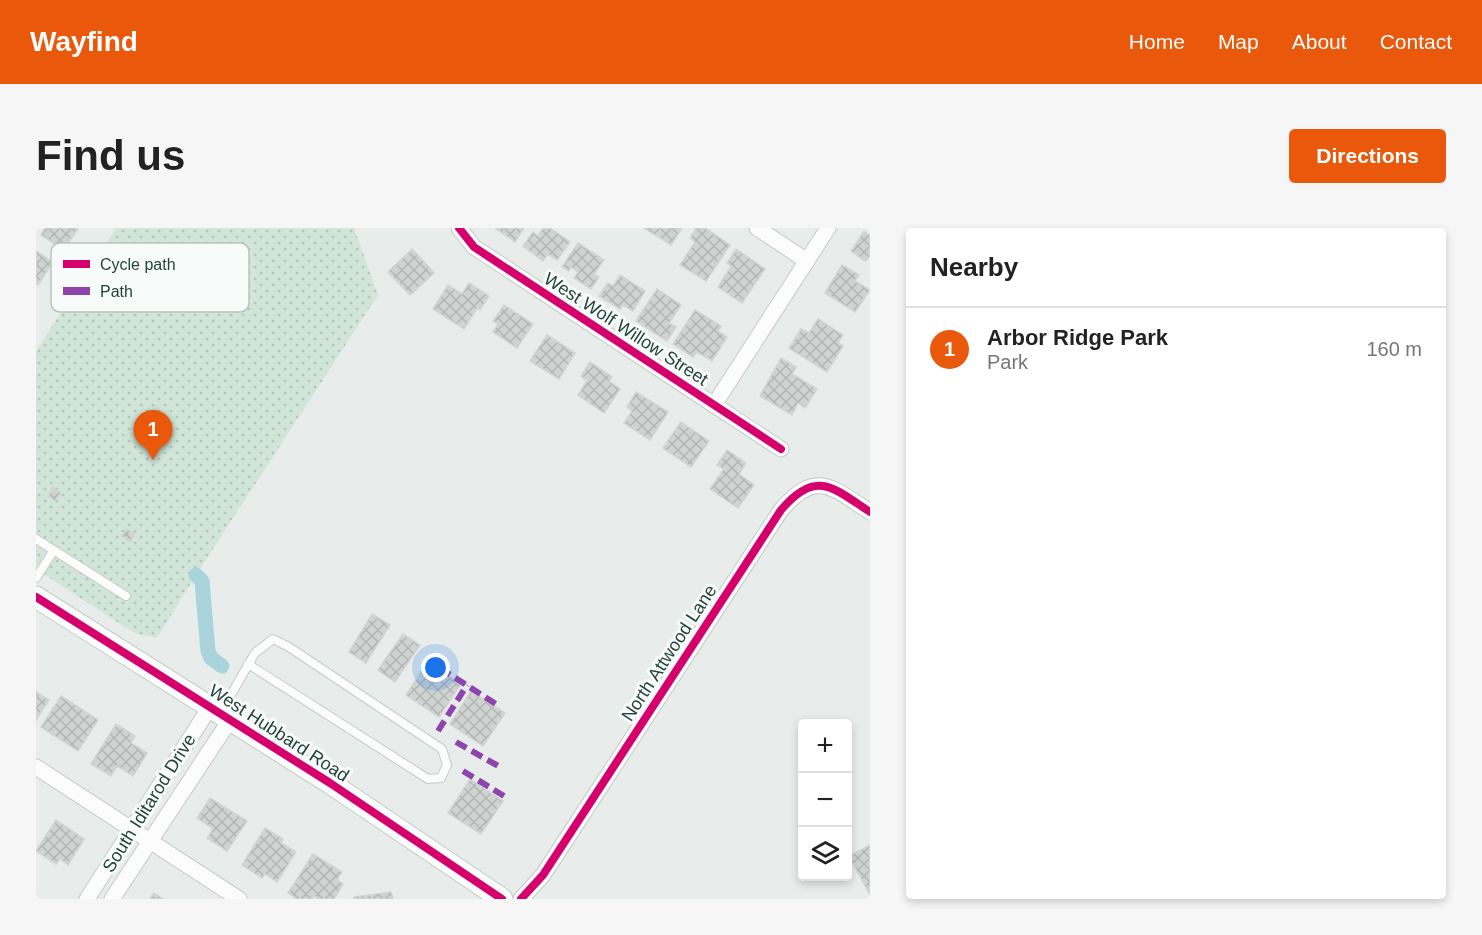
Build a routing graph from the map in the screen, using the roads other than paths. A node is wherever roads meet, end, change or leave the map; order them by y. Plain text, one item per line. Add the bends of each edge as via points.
1 (459, 228) edge
2 (757, 228) edge
3 (828, 228) edge
4 (807, 261) junction
5 (714, 405) junction
6 (781, 449) dead end
7 (870, 512) edge
8 (36, 539) edge
9 (54, 550) junction
10 (36, 578) edge
11 (126, 596) dead end
12 (36, 597) edge
13 (248, 664) junction
14 (220, 713) junction
15 (36, 767) edge
16 (131, 830) junction
17 (150, 842) junction
18 (87, 899) edge
19 (112, 899) edge
20 (239, 899) edge
21 (502, 899) edge
22 (521, 899) edge

1 - 5 street, West Wolf Willow Street via 474,247
2 - 4 street
3 - 4 street
4 - 5 street
5 - 6 street, West Wolf Willow Street
7 - 22 street, North Attwood Lane via 831,488 817,484 795,494 543,874
8 - 9 lane
9 - 10 lane
9 - 11 lane
12 - 14 street, West Hubbard Road
13 - 13 lane via 428,779 441,778 447,765 442,749 290,646 273,639
13 - 14 lane
14 - 16 street, South Iditarod Drive
14 - 17 street, South Iditarod Drive
14 - 21 street, West Hubbard Road
15 - 16 street
16 - 17 street
16 - 18 street, South Iditarod Drive
17 - 19 street, South Iditarod Drive
17 - 20 street

